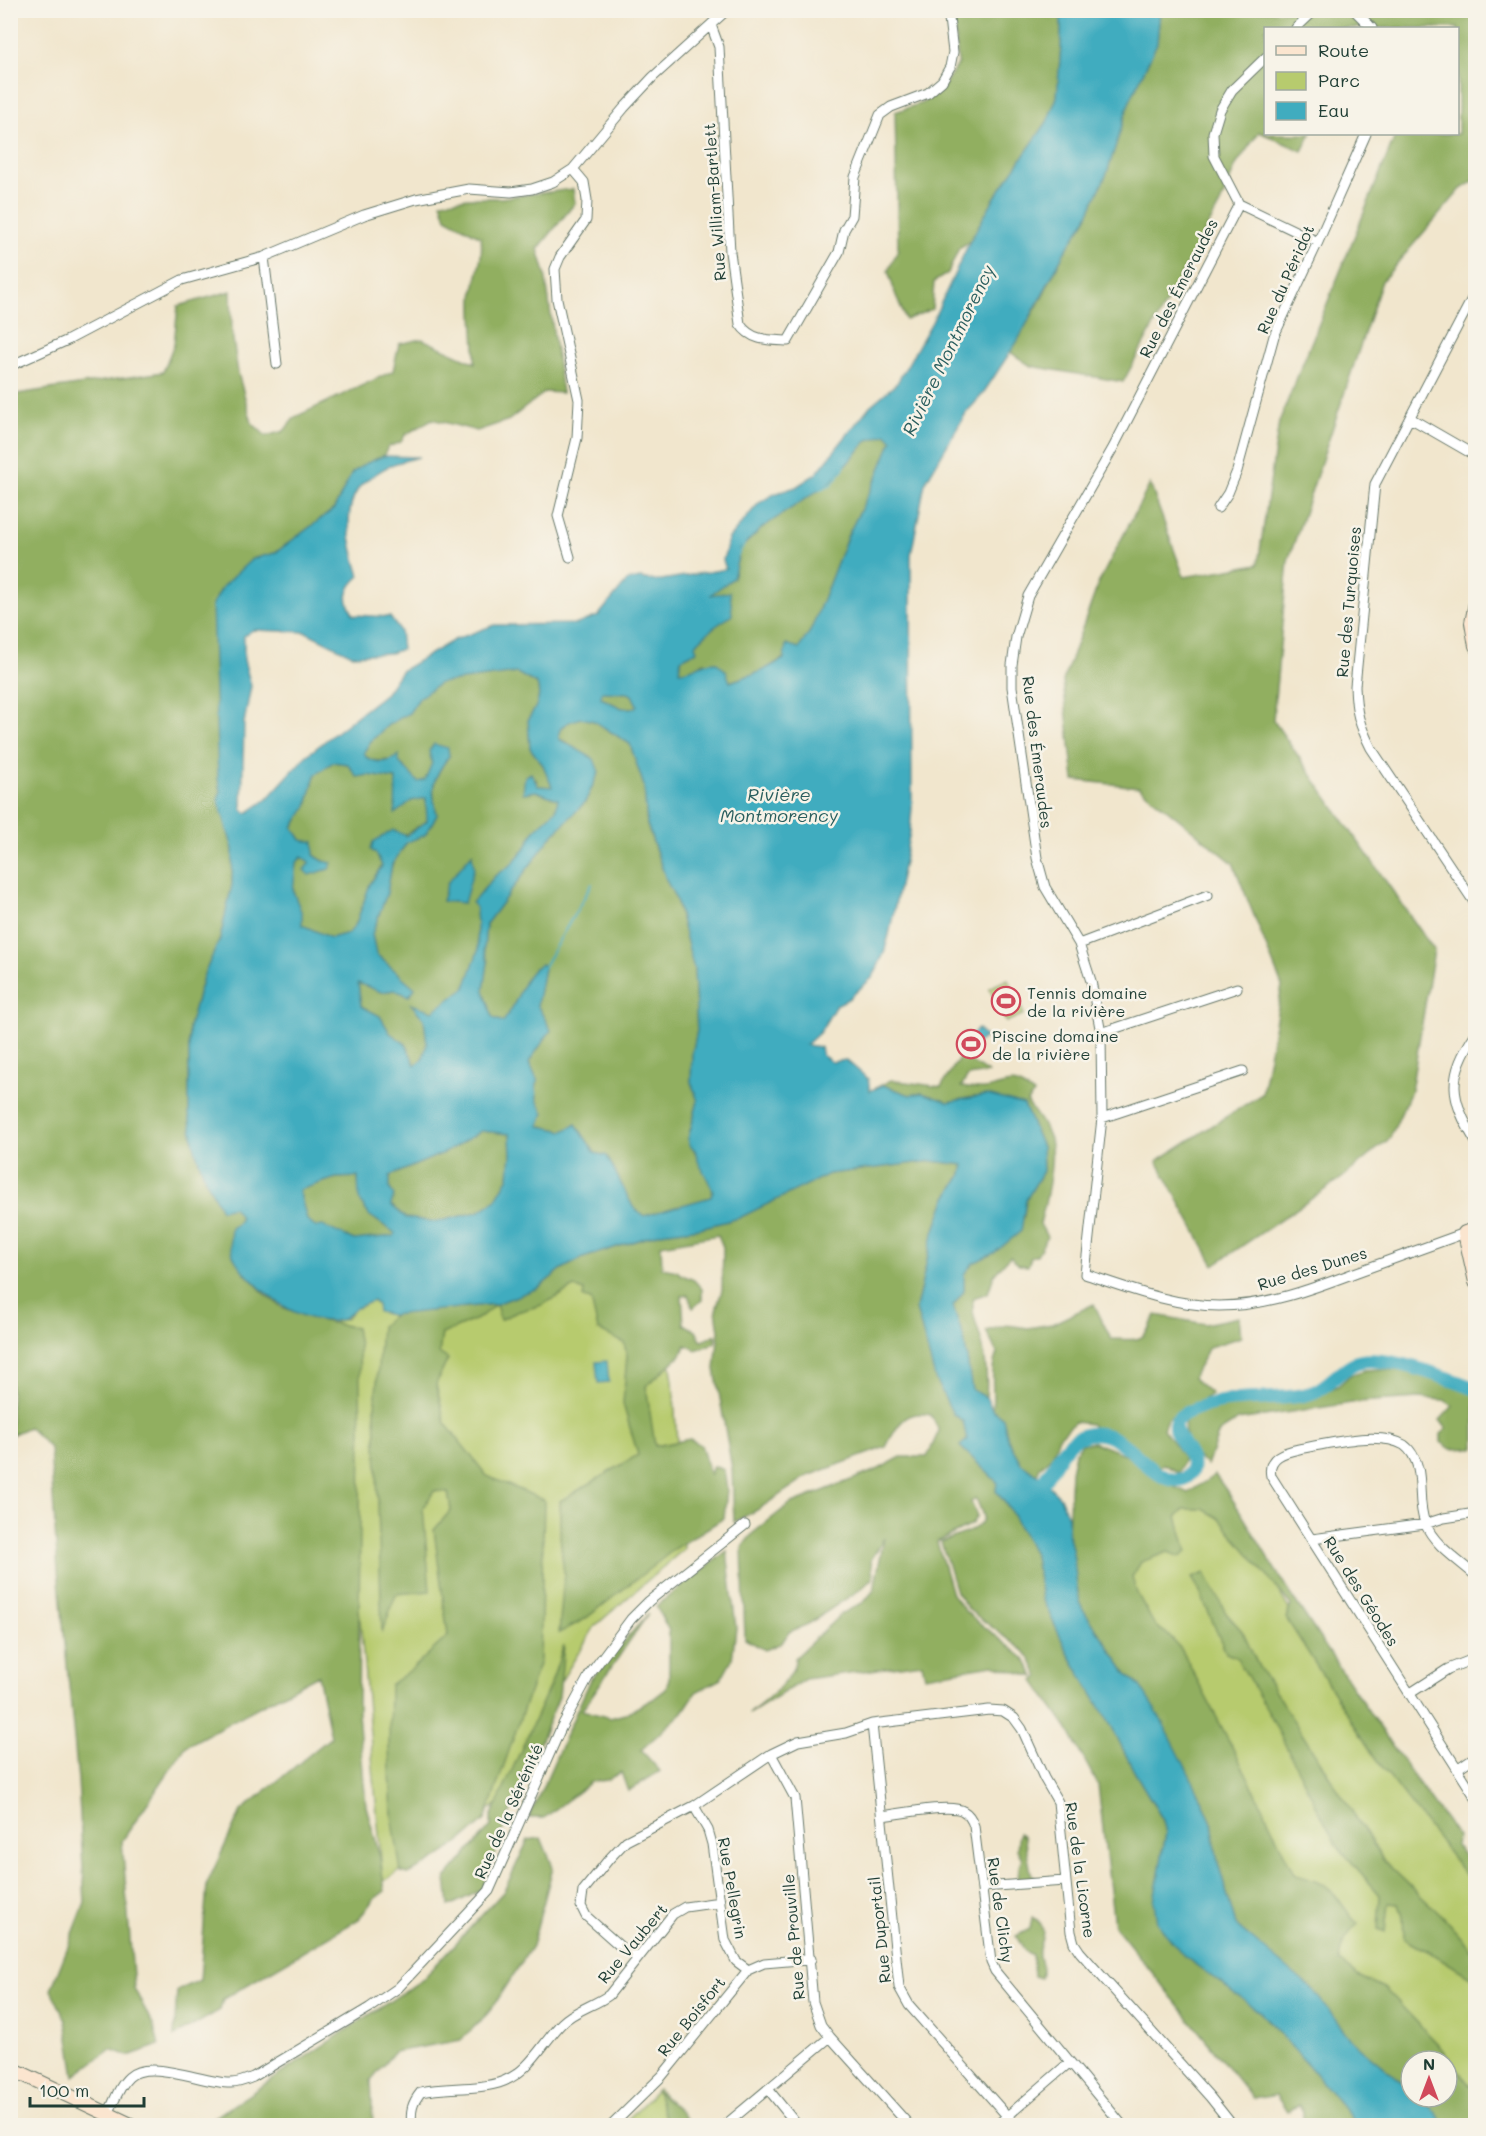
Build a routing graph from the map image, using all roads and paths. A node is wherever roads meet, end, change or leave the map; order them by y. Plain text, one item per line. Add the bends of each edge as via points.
1 (727, 10) edge
2 (948, 10) edge
3 (1315, 10) edge
4 (1354, 10) edge
5 (711, 25) junction
6 (1297, 27) edge
7 (1371, 27) edge
8 (1264, 59) edge
9 (1366, 135) edge
10 (573, 169) junction
11 (1239, 204) junction
12 (1318, 242) junction
13 (264, 257) junction
14 (1476, 291) edge
15 (277, 364) dead end
16 (10, 366) edge
17 (1410, 418) junction
18 (1476, 456) edge
19 (1218, 508) dead end
20 (570, 557) dead end
21 (1476, 603) edge
22 (1476, 646) edge
23 (1208, 895) dead end
24 (1476, 905) edge
25 (1079, 944) junction
26 (1237, 988) dead end
27 (1101, 1033) junction
28 (1476, 1033) edge
29 (1243, 1071) dead end
30 (1102, 1118) junction
31 (1476, 1142) edge
32 (1470, 1232) edge
33 (1085, 1274) joint
34 (1476, 1282) edge
35 (1476, 1513) edge
36 (1425, 1524) junction
37 (745, 1525) dead end
38 (1312, 1539) junction
39 (1476, 1575) edge
40 (1476, 1658) edge
41 (1409, 1694) junction
42 (872, 1724) junction
43 (771, 1754) junction
44 (1476, 1756) edge
45 (1457, 1769) junction
46 (1476, 1798) edge
47 (694, 1806) junction
48 (882, 1816) junction
49 (1065, 1881) junction
50 (982, 1887) junction
51 (720, 1902) junction
52 (639, 1958) junction
53 (811, 1959) junction
54 (748, 1970) junction
55 (830, 2037) junction
56 (1070, 2062) junction
57 (10, 2068) edge
58 (768, 2089) junction
59 (108, 2114) junction
60 (1008, 2116) junction
61 (133, 2126) edge
62 (412, 2126) edge
63 (610, 2126) edge
64 (724, 2126) edge
65 (798, 2126) edge
66 (910, 2126) edge
67 (996, 2126) edge
68 (1016, 2126) edge
69 (1123, 2126) edge
70 (1233, 2126) edge

1 - 5 street
2 - 5 street, Rue William-Bartlett via 953,52 950,67 928,93 880,115 855,177 852,216 839,252 788,341 746,333 740,324 730,252 718,47
3 - 6 street
4 - 7 street
5 - 10 street via 653,77
8 - 11 street via 1233,90 1215,121 1214,156
9 - 12 street, Rue du Péridot
10 - 13 street via 532,189 469,189 416,199 364,215
10 - 20 street via 584,182 586,220 555,270 557,299 579,400 577,438 558,516
11 - 12 street
11 - 25 street, Rue des Émeraudes via 1113,448 1028,596 1016,637 1012,687 1037,858 1045,887
12 - 19 street, Rue du Péridot via 1274,336 1238,471
13 - 15 street
13 - 16 street via 183,280
14 - 17 street, Rue des Turquoises
17 - 18 street
17 - 24 street, Rue des Turquoises via 1376,484 1355,686 1356,712 1371,748
21 - 22 main road via 1472,623
23 - 25 street
25 - 27 street, Rue des Émeraudes
26 - 27 street
27 - 30 street, Rue des Émeraudes
28 - 31 street via 1464,1051 1454,1090 1459,1113
29 - 30 street
30 - 33 street, Rue des Émeraudes
32 - 33 street, Rue des Dunes via 1310,1289 1244,1305 1190,1304
32 - 34 main road
35 - 36 street, Rue des Géodes
36 - 38 street, Rue des Géodes
36 - 38 street via 1417,1466 1405,1446 1377,1439 1342,1441 1277,1456 1269,1469
36 - 39 street via 1443,1548
37 - 59 street, Rue de la Sérénité via 649,1601 590,1674 561,1728 489,1891 398,1988 241,2082 228,2084 156,2071 130,2075
38 - 41 street, Rue des Géodes
40 - 41 street via 1448,1669
41 - 45 street, Rue des Géodes
42 - 43 street, Rue de la Licorne via 798,1741
42 - 48 street, Rue Duportail
42 - 49 street, Rue de la Licorne via 989,1710 1003,1711 1014,1718 1058,1802
43 - 47 street, Rue de la Licorne
43 - 53 street, Rue de Prouville via 795,1798
44 - 45 street
45 - 46 street, Rue des Géodes
47 - 51 street, Rue Pellegrin via 708,1830
47 - 52 street, Rue de la Licorne via 626,1841 583,1891 581,1906 586,1916
48 - 50 street, Rue de Clichy via 948,1808 964,1811 974,1826
48 - 60 street, Rue Duportail via 899,1987 909,2005
49 - 50 street
49 - 70 street, Rue de la Licorne via 1071,1932 1080,1952
50 - 56 street, Rue de Clichy via 995,1971
51 - 52 street, Rue Vaubert via 685,1907 673,1914
51 - 54 street, Rue Pellegrin via 728,1946 736,1961
52 - 62 street, Rue Vaubert via 609,1995 562,2022 520,2073 492,2085 422,2092 410,2111
53 - 54 street, Rue Boisfort via 764,1963
53 - 55 street, Rue de Prouville via 816,2015
54 - 63 street, Rue Boisfort via 662,2076
55 - 58 street
55 - 66 street, Rue de Prouville
56 - 60 street
56 - 69 street, Rue de Clichy
57 - 59 main road
58 - 64 street
58 - 65 street
59 - 61 main road
60 - 67 street
60 - 68 street, Rue Duportail

